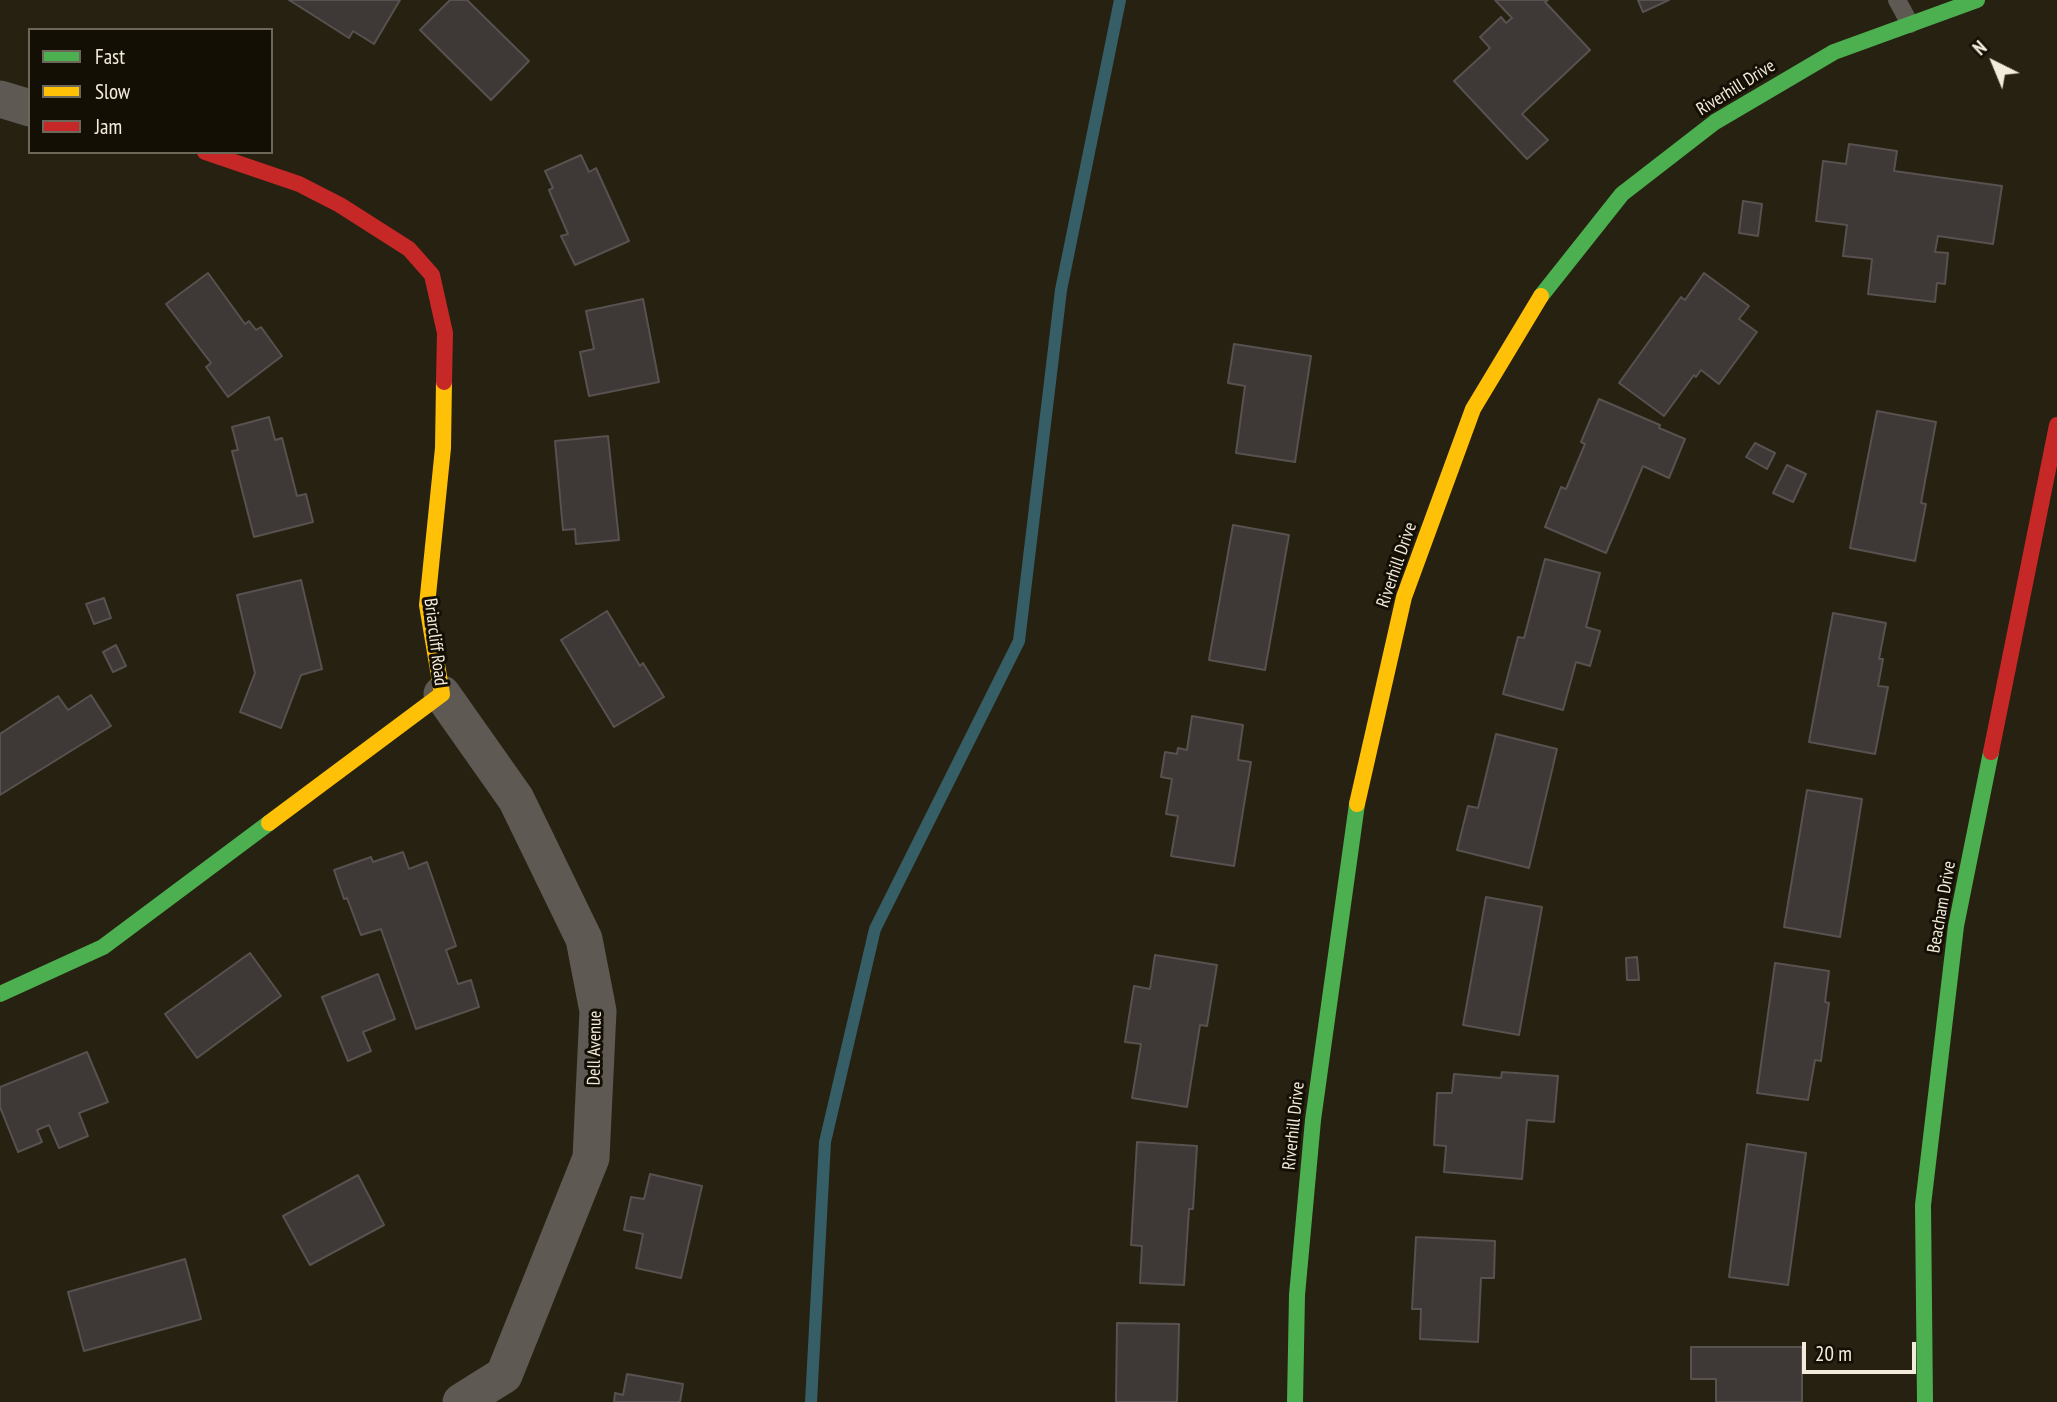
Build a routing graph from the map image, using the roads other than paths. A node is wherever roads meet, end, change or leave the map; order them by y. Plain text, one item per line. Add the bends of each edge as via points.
1 (1897, 0) edge
2 (1977, 0) edge
3 (1910, 24) junction
4 (0, 99) edge
5 (28, 107) edge
6 (211, 154) edge
7 (2057, 425) edge
8 (442, 694) junction
9 (0, 994) edge
10 (461, 1402) edge
11 (1295, 1402) edge
12 (1925, 1402) edge

1 - 3 lane
2 - 3 street, Riverhill Drive
3 - 11 street, Riverhill Drive via 1834,52 1715,122 1622,194 1547,286 1474,409 1404,597 1355,813 1313,1120 1297,1295
4 - 5 street
6 - 8 street, Briarcliff Road via 299,184 340,205 409,249 432,275 444,333 443,448 427,605
7 - 12 street, Beacham Drive via 1956,926 1923,1205
8 - 9 street, Briarcliff Road via 103,947
8 - 10 street, Dell Avenue via 516,799 584,939 598,1011 591,1158 504,1375

